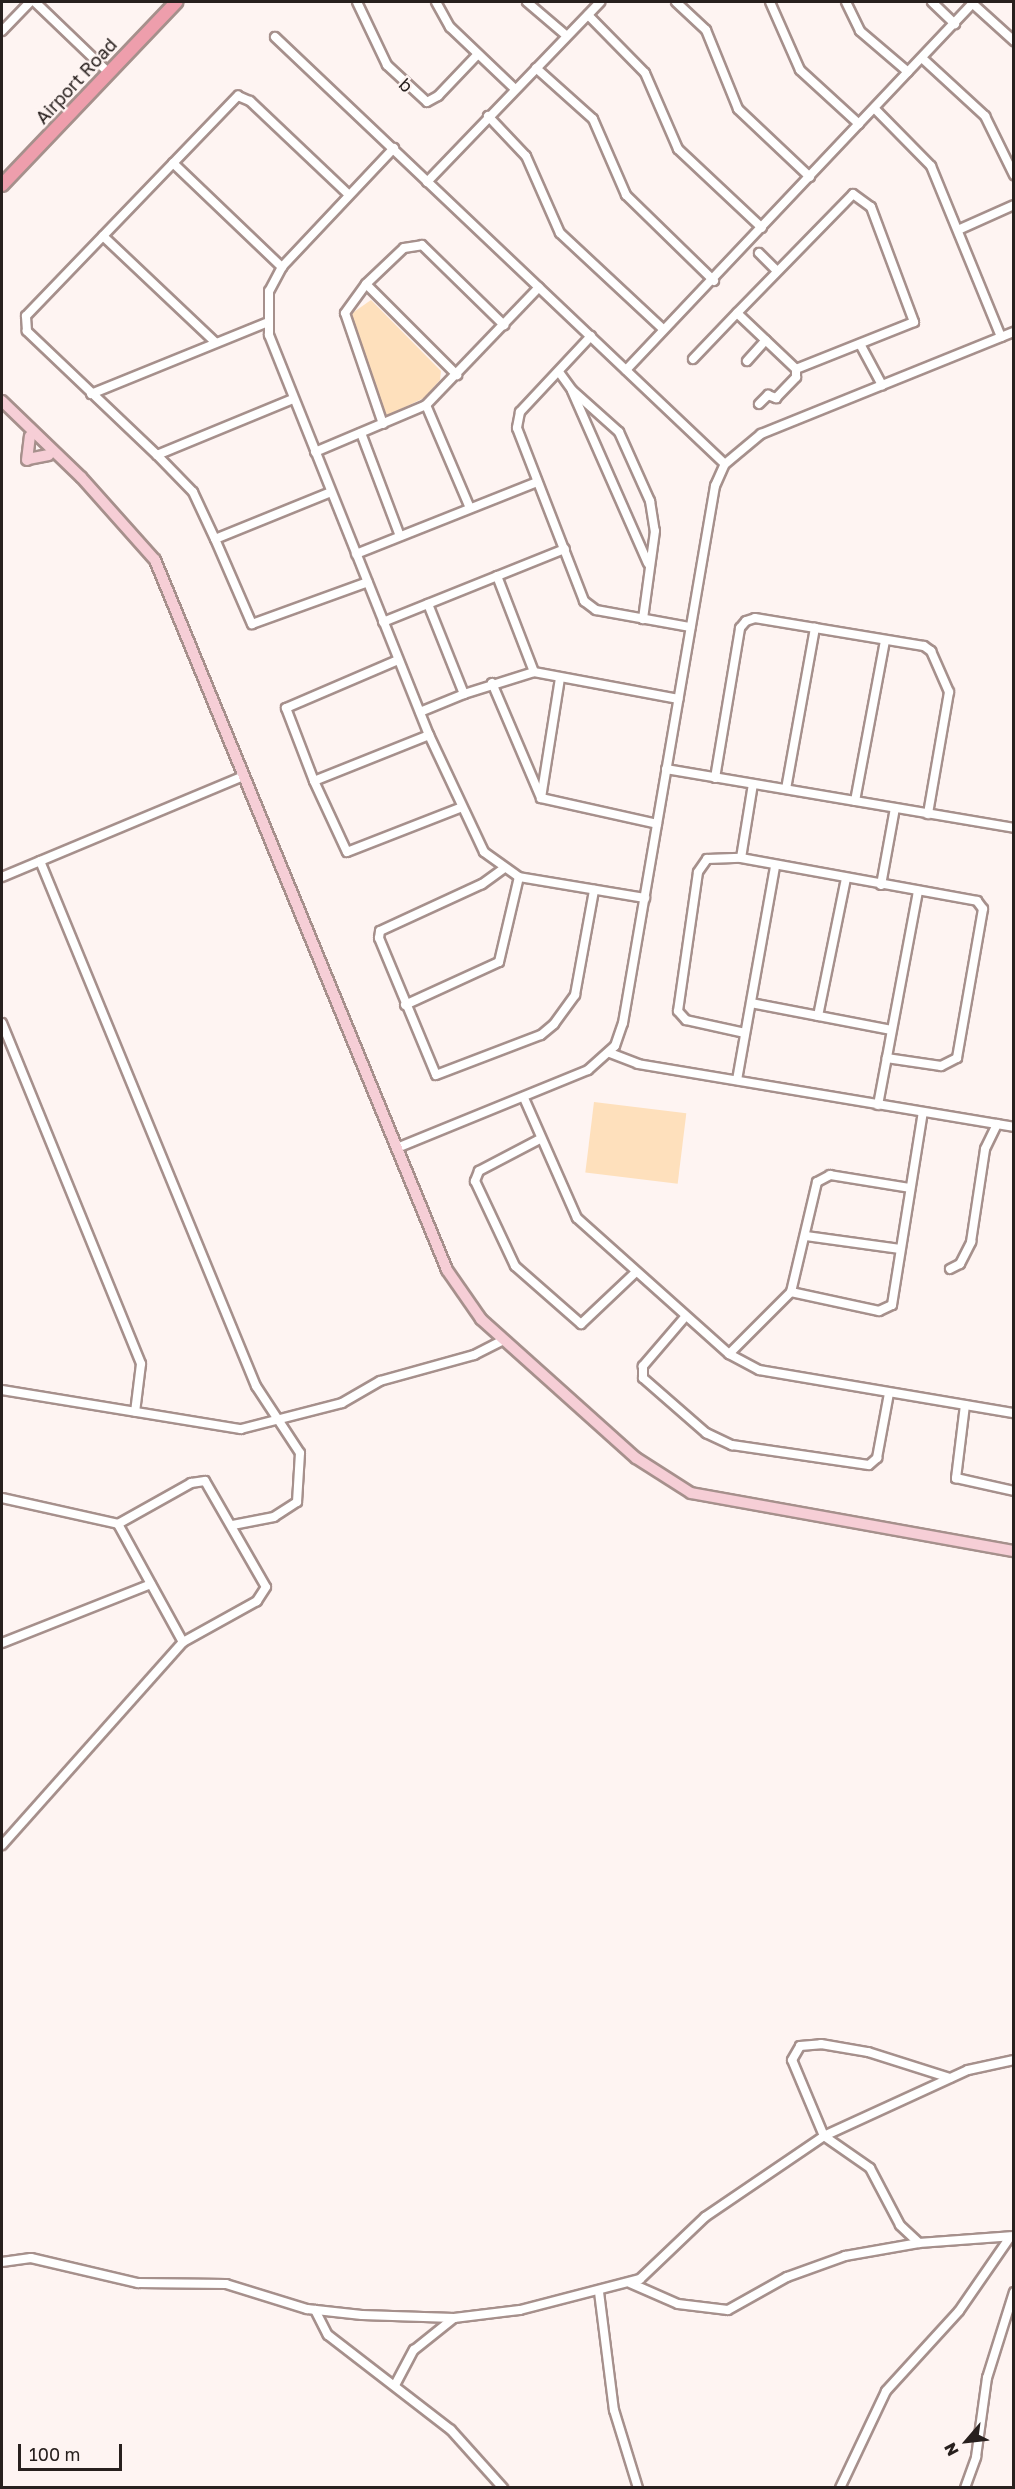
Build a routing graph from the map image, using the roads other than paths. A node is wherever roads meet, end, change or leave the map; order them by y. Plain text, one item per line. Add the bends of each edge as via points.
1 (30, 2) edge
2 (35, 2) edge
3 (176, 2) edge
4 (357, 2) edge
5 (436, 2) edge
6 (527, 2) edge
7 (600, 2) edge
8 (676, 2) edge
9 (770, 2) edge
10 (846, 2) edge
11 (932, 2) edge
12 (973, 2) edge
13 (588, 15) junction
14 (955, 24) junction
15 (2, 31) edge
16 (567, 36) junction
17 (275, 37) dead end
18 (1014, 41) edge
19 (477, 55) junction
20 (922, 58) junction
21 (536, 68) junction
22 (908, 72) junction
23 (109, 74) junction
24 (515, 89) junction
25 (875, 109) junction
26 (488, 116) junction
27 (859, 124) junction
28 (394, 148) junction
29 (173, 163) junction
30 (1014, 175) edge
31 (810, 177) junction
32 (427, 182) junction
33 (2, 185) edge
34 (348, 194) junction
35 (1014, 205) edge
36 (762, 228) junction
37 (958, 230) junction
38 (104, 236) junction
39 (759, 253) dead end
40 (282, 267) junction
41 (777, 271) junction
42 (714, 281) junction
43 (366, 284) junction
44 (539, 287) junction
45 (737, 313) junction
46 (266, 323) junction
47 (504, 325) junction
48 (663, 329) junction
49 (1014, 332) edge
50 (591, 336) junction
51 (1001, 337) junction
52 (766, 340) junction
53 (215, 342) junction
54 (860, 344) junction
55 (693, 359) dead end
56 (747, 361) dead end
57 (796, 369) junction
58 (626, 370) junction
59 (559, 372) junction
60 (457, 375) junction
61 (882, 385) junction
62 (572, 390) junction
63 (91, 394) junction
64 (293, 399) junction
65 (2, 401) edge
66 (759, 404) dead end
67 (426, 405) junction
68 (2, 410) edge
69 (383, 424) junction
70 (361, 434) junction
71 (30, 436) junction
72 (315, 452) junction
73 (49, 455) junction
74 (157, 455) junction
75 (725, 464) junction
76 (537, 482) junction
77 (86, 486) junction
78 (331, 492) junction
79 (470, 508) junction
80 (400, 536) junction
81 (215, 538) junction
82 (565, 549) junction
83 (356, 554) junction
84 (648, 563) junction
85 (496, 576) junction
86 (368, 582) junction
87 (428, 604) junction
88 (643, 619) junction
89 (383, 622) junction
90 (690, 627) junction
91 (815, 628) junction
92 (885, 641) junction
93 (398, 660) junction
94 (534, 672) junction
95 (560, 678) junction
96 (492, 683) junction
97 (464, 694) junction
98 (678, 699) junction
99 (420, 712) junction
100 (429, 735) junction
101 (666, 769) junction
102 (244, 776) junction
103 (715, 778) junction
104 (314, 780) junction
105 (753, 784) junction
106 (786, 789) junction
107 (541, 798) junction
108 (855, 801) junction
109 (460, 808) junction
110 (895, 808) junction
111 (928, 814) junction
112 (657, 824) junction
113 (1014, 828) edge
114 (741, 858) junction
115 (40, 861) junction
116 (775, 866) junction
117 (503, 869) junction
118 (2, 877) edge
119 (519, 877) junction
120 (846, 878) junction
121 (881, 885) junction
122 (594, 890) junction
123 (918, 891) junction
124 (645, 898) junction
125 (750, 1003) junction
126 (405, 1005) junction
127 (818, 1016) junction
128 (2, 1023) edge
129 (891, 1030) junction
130 (745, 1033) junction
131 (610, 1053) junction
132 (887, 1058) junction
133 (738, 1080) junction
134 (524, 1098) junction
135 (878, 1105) junction
136 (923, 1112) junction
137 (997, 1124) junction
138 (1014, 1126) edge
139 (540, 1139) junction
140 (397, 1149) junction
141 (910, 1188) junction
142 (806, 1236) junction
143 (900, 1249) junction
144 (950, 1269) dead end
145 (635, 1274) junction
146 (791, 1292) junction
147 (685, 1317) junction
148 (504, 1340) junction
149 (729, 1354) junction
150 (2, 1390) edge
151 (889, 1393) junction
152 (965, 1405) junction
153 (135, 1412) junction
154 (1014, 1413) edge
155 (277, 1421) junction
156 (1014, 1491) edge
157 (2, 1498) edge
158 (118, 1524) junction
159 (233, 1525) junction
160 (1014, 1551) edge
161 (151, 1584) junction
162 (2, 1642) edge
163 (183, 1642) junction
164 (2, 1845) edge
165 (1014, 2060) edge
166 (955, 2077) junction
167 (824, 2136) junction
168 (1012, 2236) edge
169 (919, 2242) junction
170 (2, 2262) edge
171 (630, 2283) junction
172 (599, 2292) junction
173 (1014, 2292) edge
174 (315, 2310) junction
175 (454, 2318) junction
176 (395, 2385) junction
177 (503, 2487) edge
178 (638, 2487) edge
179 (840, 2487) edge
180 (965, 2487) edge

1 - 15 street
2 - 23 street
3 - 23 main road, Airport Road
4 - 19 street, b via 387,65 426,102 438,96
5 - 19 street via 450,27
6 - 16 street
7 - 13 street
8 - 31 street via 706,30 738,109
9 - 27 street via 800,70
10 - 22 street via 860,31
11 - 14 street
12 - 14 street
12 - 18 street
13 - 16 street
13 - 36 street via 645,73 678,149
14 - 20 street
16 - 21 street
17 - 28 street
19 - 24 street
20 - 22 street
20 - 30 street via 985,116
21 - 24 street
21 - 42 street via 593,119 626,195
22 - 25 street
23 - 33 main road, Airport Road
24 - 26 street
25 - 27 street
25 - 37 street via 926,158
26 - 32 street
26 - 48 street via 526,156 560,233
27 - 31 street
28 - 32 street
28 - 34 street
29 - 34 street via 231,99 244,97
29 - 38 street
29 - 40 street
31 - 36 street
32 - 44 street
34 - 40 street
35 - 37 street
36 - 42 street
37 - 51 street
38 - 53 street
38 - 63 street via 23,324
39 - 41 street
40 - 46 street via 269,291
41 - 45 street
41 - 54 street via 852,194 869,205 914,321
42 - 48 street
43 - 47 street via 404,248 422,245
43 - 60 street
43 - 69 street via 347,305 345,322
44 - 47 street
44 - 50 street
45 - 52 street
45 - 55 street
46 - 53 street
46 - 64 street
47 - 60 street
48 - 58 street
49 - 51 street
50 - 58 street
50 - 59 street
51 - 61 street
52 - 56 street
52 - 57 street
53 - 63 street
54 - 57 street
54 - 61 street
57 - 66 street via 796,376 776,398 768,395
58 - 75 street
59 - 62 street
59 - 76 street via 517,420
60 - 67 street
61 - 75 street via 761,434
62 - 84 street
62 - 84 street via 624,441 655,517
63 - 74 street
64 - 72 street
64 - 74 street
65 - 77 main road
67 - 69 street
67 - 79 street
68 - 71 main road
69 - 70 street
70 - 72 street
70 - 80 street
71 - 73 main road
71 - 73 main road via 28,460
72 - 78 street
73 - 77 main road
74 - 81 street via 193,492
75 - 90 street via 715,486
76 - 79 street
76 - 82 street
77 - 102 main road via 155,560
78 - 81 street
78 - 83 street
79 - 80 street
80 - 83 street
81 - 86 street via 252,624
82 - 85 street
82 - 88 street via 589,608
83 - 86 street
84 - 88 street
85 - 87 street
85 - 94 street
86 - 89 street
87 - 89 street
87 - 97 street
88 - 90 street
89 - 93 street
90 - 98 street
91 - 92 street
91 - 103 street via 755,618 740,628
91 - 106 street
92 - 108 street
92 - 111 street via 928,648 948,687
93 - 99 street
93 - 104 street via 286,708
94 - 95 street
94 - 96 street
95 - 98 street
95 - 107 street
96 - 97 street
96 - 107 street
97 - 99 street
98 - 101 street
99 - 100 street
100 - 104 street
100 - 109 street
101 - 103 street
101 - 112 street
102 - 115 street
102 - 140 main road
103 - 105 street
104 - 109 street via 347,852
105 - 106 street
105 - 114 street
106 - 108 street
107 - 112 street
108 - 110 street
109 - 117 street via 484,852
110 - 111 street
110 - 121 street
111 - 113 street
112 - 124 street
114 - 116 street
114 - 130 street via 712,857 702,863 678,1011 686,1020
115 - 118 street
115 - 155 street via 256,1386
116 - 120 street
116 - 125 street
117 - 119 street
117 - 126 street via 482,884 380,931 379,938
119 - 122 street
119 - 126 street via 499,962
120 - 121 street
120 - 127 street
121 - 123 street
122 - 124 street
122 - 126 street via 575,995 541,1035 436,1075
123 - 129 street
123 - 132 street via 972,899 983,909 957,1058 941,1066
124 - 131 street via 623,1023
125 - 127 street
125 - 130 street
127 - 129 street
128 - 153 street via 141,1364
129 - 132 street
130 - 133 street
131 - 133 street via 638,1064
131 - 134 street via 588,1070
132 - 135 street
133 - 135 street
134 - 139 street
134 - 140 street
135 - 136 street
136 - 137 street
136 - 141 street
137 - 138 street
137 - 144 street via 985,1149 971,1242 960,1264
139 - 145 street via 571,1210
139 - 145 street via 479,1171 475,1181 514,1266 581,1324
140 - 148 main road via 447,1270 462,1296
141 - 142 street via 825,1176 815,1184
141 - 143 street
142 - 143 street
142 - 146 street
143 - 146 street via 889,1309 879,1311
145 - 147 street
146 - 149 street
147 - 149 street
147 - 151 street via 643,1366 643,1378 706,1433 732,1445 869,1465 877,1458
148 - 155 street via 474,1355 380,1381 342,1403
148 - 160 main road via 636,1458 691,1493
149 - 151 street via 759,1370
150 - 153 street
151 - 152 street
152 - 154 street
152 - 156 street via 956,1478
153 - 155 street via 241,1429
155 - 159 street via 300,1453 300,1498 274,1517
157 - 158 street
158 - 159 street via 198,1480 210,1484
158 - 161 street
159 - 163 street via 264,1581 264,1593
161 - 162 street
161 - 163 street
163 - 164 street
165 - 166 street via 981,2065
166 - 167 street
166 - 167 street via 931,2075 868,2052 821,2044 800,2046 792,2067
167 - 169 street via 870,2168 900,2224
167 - 171 street via 705,2217 650,2273
168 - 169 street
168 - 179 street via 959,2312 886,2391
169 - 171 street via 805,2269 728,2310 678,2304
170 - 174 street via 31,2258 138,2283 226,2284
171 - 172 street
172 - 175 street via 520,2310
172 - 178 street via 614,2410
173 - 180 street via 987,2378 976,2457
174 - 175 street
174 - 176 street via 328,2335
175 - 176 street via 414,2350
176 - 177 street via 451,2430

